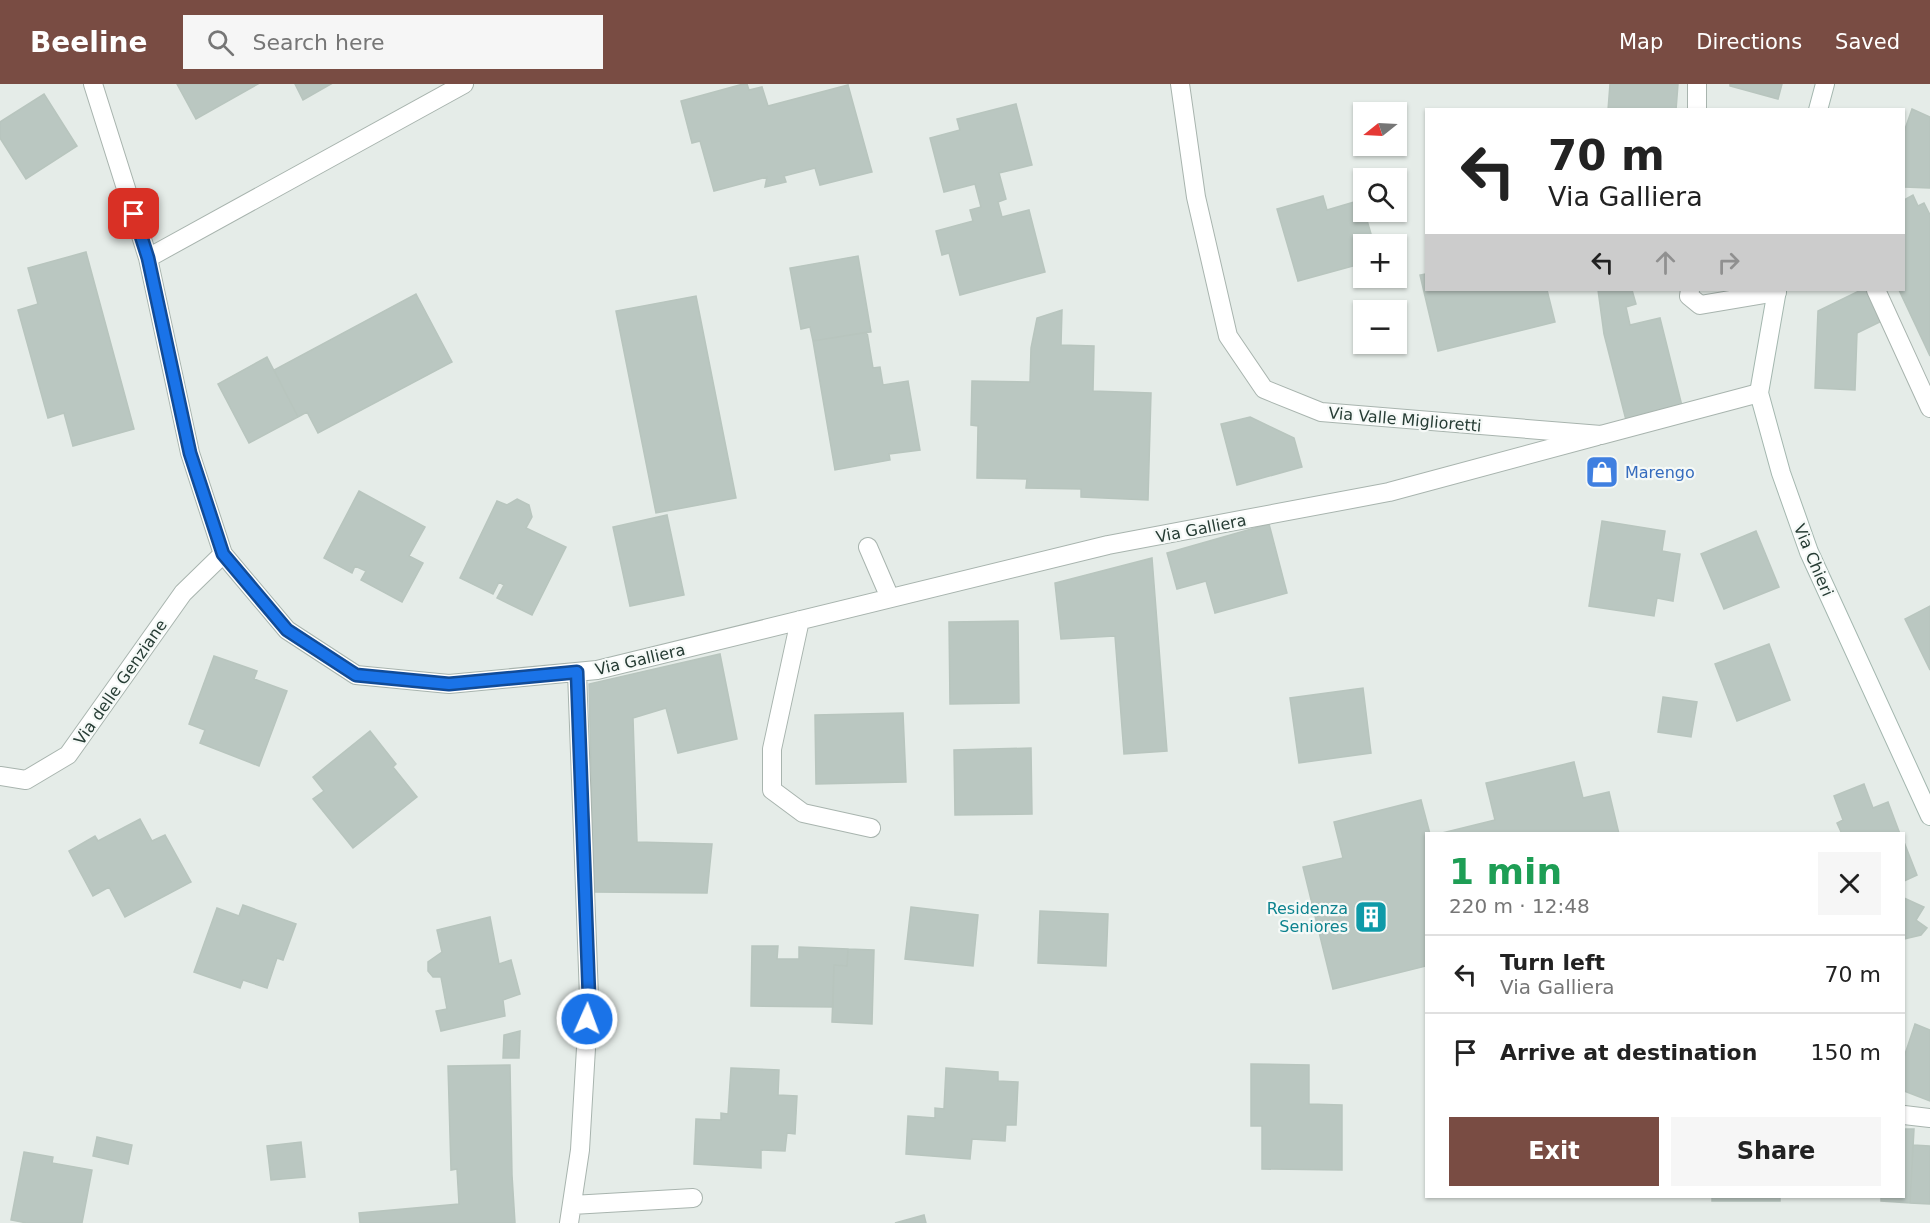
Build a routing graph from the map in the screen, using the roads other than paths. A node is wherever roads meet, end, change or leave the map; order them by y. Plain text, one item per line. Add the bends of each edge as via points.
1 (93, 84) edge
2 (464, 84) edge
3 (1180, 84) edge
4 (1697, 84) edge
5 (1825, 84) edge
6 (1697, 108) edge
7 (1819, 108) edge
8 (148, 258) junction
9 (1690, 291) edge
10 (1777, 291) edge
11 (1876, 291) edge
12 (1759, 393) junction
13 (1930, 408) edge
14 (1601, 435) junction
15 (868, 547) dead end
16 (223, 554) junction
17 (890, 598) junction
18 (800, 621) junction
19 (577, 672) junction
20 (0, 776) edge
21 (1930, 816) edge
22 (871, 828) dead end
23 (1905, 1115) edge
24 (1930, 1118) edge
25 (693, 1198) dead end
26 (571, 1214) edge

1 - 8 street, Via Galliera
2 - 8 street
3 - 14 street, Via Valle Miglioretti via 1196,197 1228,336 1264,389 1321,412
4 - 6 street
5 - 7 street
8 - 16 street, Via Galliera via 190,453
9 - 10 street via 1689,296 1700,305
10 - 12 street, Via Chieri
11 - 13 street
12 - 14 street, Via Valle Miglioretti
12 - 21 street, Via Chieri via 1781,473 1809,552
14 - 17 street, Via Galliera via 1389,492 1108,545
15 - 17 street
16 - 19 street, Via Galliera via 287,630 356,675 449,684
16 - 20 street, Via delle Genziane via 183,593 68,755 26,780
17 - 18 street, Via Galliera
18 - 19 street, Via Galliera
18 - 22 street via 772,749 772,790 803,813
19 - 26 street via 589,997 580,1150
23 - 24 street
25 - 26 street

